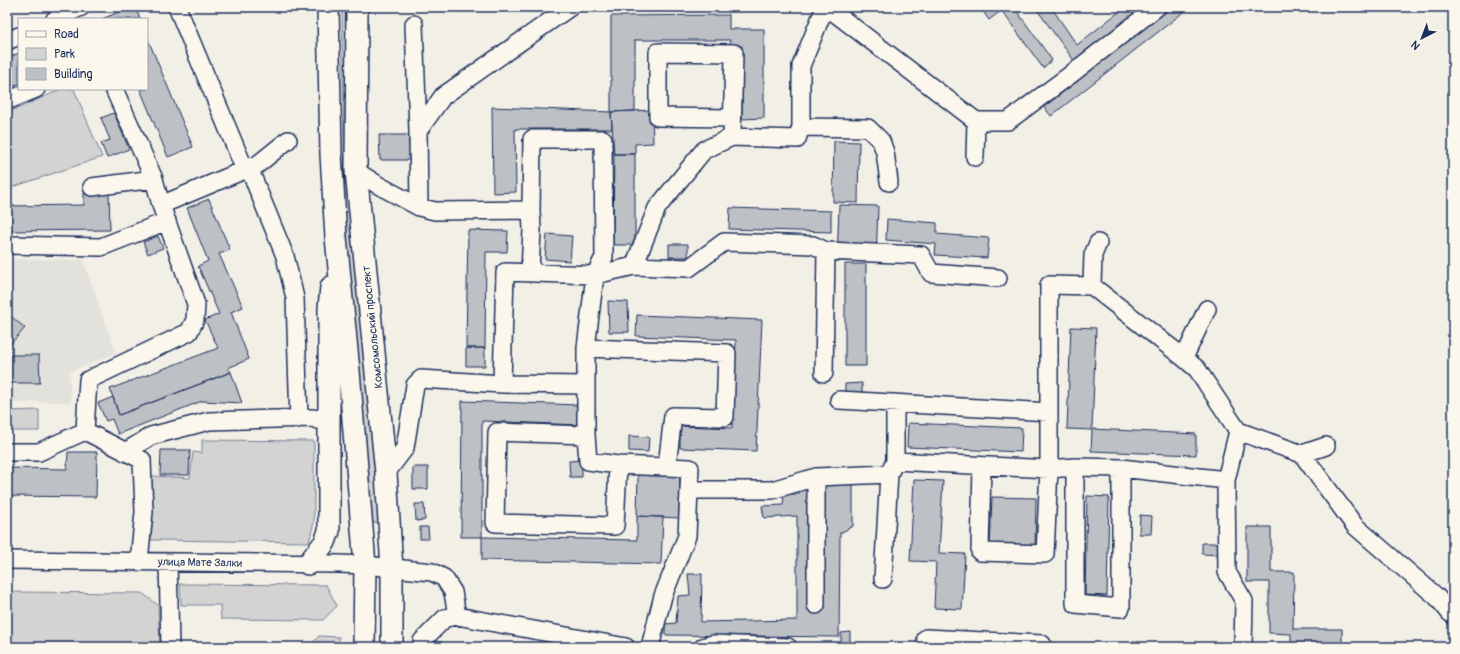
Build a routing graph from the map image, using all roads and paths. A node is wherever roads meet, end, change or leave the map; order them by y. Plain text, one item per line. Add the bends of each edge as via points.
1 (81, 7) edge
2 (177, 7) edge
3 (328, 7) edge
4 (357, 7) edge
5 (570, 7) edge
6 (826, 7) edge
7 (1157, 7) edge
8 (57, 18) edge
9 (414, 24) dead end
10 (18, 36) edge
11 (7, 41) edge
12 (34, 90) edge
13 (114, 90) edge
14 (7, 101) edge
15 (731, 118) junction
16 (976, 121) junction
17 (801, 127) junction
18 (418, 130) junction
19 (732, 137) junction
20 (288, 140) dead end
21 (975, 157) dead end
22 (247, 169) junction
23 (356, 171) junction
24 (154, 179) junction
25 (889, 182) dead end
26 (92, 187) dead end
27 (160, 205) junction
28 (419, 207) junction
29 (531, 210) junction
30 (167, 221) junction
31 (336, 237) junction
32 (1098, 243) dead end
33 (7, 245) edge
34 (826, 251) junction
35 (634, 266) junction
36 (530, 272) junction
37 (594, 275) junction
38 (998, 278) dead end
39 (1092, 286) junction
40 (1207, 309) dead end
41 (586, 348) junction
42 (1184, 358) junction
43 (824, 373) dead end
44 (502, 384) junction
45 (586, 385) junction
46 (839, 400) dead end
47 (895, 403) junction
48 (329, 412) junction
49 (1049, 412) junction
50 (299, 419) junction
51 (85, 431) junction
52 (1238, 431) junction
53 (586, 435) junction
54 (1326, 446) dead end
55 (7, 452) edge
56 (125, 452) junction
57 (1302, 454) junction
58 (618, 465) junction
59 (667, 466) junction
60 (982, 466) junction
61 (892, 467) junction
62 (1075, 467) junction
63 (1121, 468) junction
64 (1049, 469) junction
65 (386, 473) junction
66 (816, 477) junction
67 (1226, 480) junction
68 (689, 490) junction
69 (7, 560) edge
70 (139, 561) junction
71 (168, 562) junction
72 (308, 564) junction
73 (365, 565) junction
74 (392, 569) junction
75 (883, 579) dead end
76 (816, 605) dead end
77 (1452, 611) edge
78 (457, 616) junction
79 (170, 647) edge
80 (364, 647) edge
81 (392, 647) edge
82 (422, 647) edge
83 (626, 647) edge
84 (650, 647) edge
85 (703, 647) edge
86 (788, 647) edge
87 (926, 647) edge
88 (1042, 647) edge
89 (1244, 647) edge

1 - 8 street
2 - 22 street
3 - 31 main road via 331,154
4 - 23 main road, Комсомольский проспект
5 - 18 street via 443,96
6 - 16 street
6 - 17 street via 801,66
7 - 16 street via 1008,121
9 - 18 street
10 - 11 street
12 - 14 street
13 - 24 street
15 - 15 street via 734,53 658,52 658,117
15 - 19 street
16 - 21 street
17 - 19 street via 796,139
17 - 25 street via 868,128 881,141
18 - 28 street
19 - 35 street via 704,150 657,208
20 - 22 street via 257,165
22 - 27 street
22 - 50 street via 285,256 295,298
23 - 28 street
23 - 65 main road, Комсомольский проспект
24 - 26 street
24 - 27 street
27 - 30 street
28 - 29 street via 435,211
29 - 36 street
29 - 37 street via 532,139 603,139 604,256
30 - 33 street via 100,247
30 - 51 street via 196,304 195,320 189,332 88,380
31 - 48 main road via 329,308
31 - 73 main road via 350,372
32 - 39 street via 1093,255
34 - 35 street via 813,245 724,242 689,268
34 - 38 street via 921,255 931,273
34 - 43 street
35 - 37 street
36 - 37 street
36 - 44 street via 505,272
37 - 41 street
39 - 42 street
39 - 49 street via 1049,285
40 - 42 street
41 - 45 street
41 - 59 street via 727,354 725,417 673,416
42 - 52 street via 1197,370
44 - 45 street
44 - 65 street via 421,379 415,385 405,448
45 - 53 street
46 - 47 street
47 - 49 street
47 - 61 street
48 - 50 street via 318,420
48 - 72 main road via 329,530 325,542
49 - 64 street
50 - 56 street via 209,421 151,436
51 - 55 street via 39,452
51 - 56 street
52 - 57 street
52 - 67 street
53 - 58 street via 588,461
53 - 58 street via 497,432 495,523 615,526
54 - 57 street
56 - 70 street via 142,460 144,512
57 - 77 street via 1355,526
58 - 59 street
59 - 68 street via 690,468
60 - 61 street
60 - 64 street
60 - 64 street via 980,552 1045,554
61 - 66 street
61 - 75 street
62 - 63 street
62 - 63 street via 1075,604 1121,608
62 - 64 street
63 - 67 street
65 - 74 main road, Комсомольский проспект
66 - 68 street via 772,490
66 - 76 street
67 - 89 street via 1228,572 1244,601
68 - 84 street via 687,536 663,596
69 - 70 street, улица Мате Залки
70 - 71 street, улица Мате Залки
71 - 72 street, улица Мате Залки
71 - 79 street
72 - 73 street, улица Мате Залки
73 - 74 street, улица Мате Залки
73 - 80 main road
74 - 78 street, улица Мате Залки via 432,572 444,578 453,592
74 - 81 main road, Комсомольский проспект
78 - 82 street via 444,618 422,641
78 - 83 street
85 - 86 street via 713,644
87 - 88 street via 926,638 1042,644

